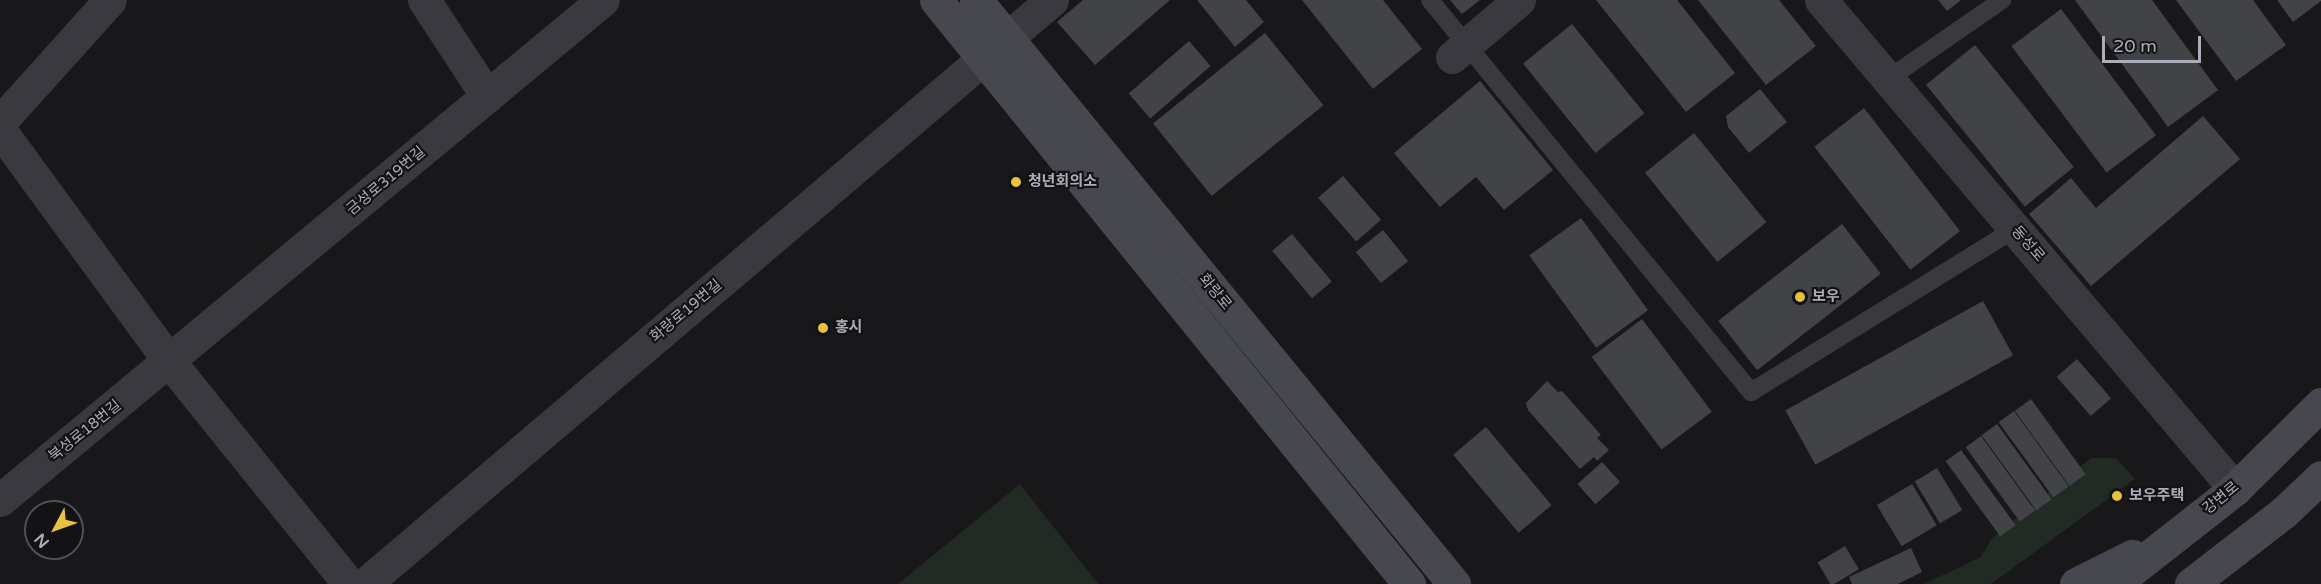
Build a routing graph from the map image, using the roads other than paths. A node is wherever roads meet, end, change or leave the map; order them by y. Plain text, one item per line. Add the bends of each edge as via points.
1 (110, 0) edge
2 (424, 0) edge
3 (603, 0) edge
4 (936, 0) edge
5 (976, 0) edge
6 (1052, 0) edge
7 (1430, 0) edge
8 (1519, 0) edge
9 (1821, 0) edge
10 (2002, 0) edge
11 (995, 48) junction
12 (1460, 50) junction
13 (1888, 79) junction
14 (487, 96) junction
15 (0, 122) edge
16 (0, 130) edge
17 (2015, 229) junction
18 (169, 361) junction
19 (2321, 404) edge
20 (2321, 477) edge
21 (2235, 489) junction
22 (0, 500) edge
23 (2265, 527) junction
24 (2169, 538) junction
25 (1456, 580) edge
26 (350, 584) edge
27 (365, 584) edge
28 (1409, 584) edge
29 (2076, 584) edge
30 (2114, 584) edge
31 (2191, 584) edge

1 - 15 street
2 - 14 street
3 - 14 street, 금성로319번길
4 - 11 street, 화랑로
5 - 11 street, 화랑로
6 - 11 street, 화랑로19번길
7 - 12 lane
8 - 12 street
9 - 13 street, 동성로
10 - 13 lane
11 - 25 street, 화랑로
11 - 27 street, 화랑로19번길
11 - 28 street, 화랑로
12 - 17 lane via 1751,392
13 - 17 street, 동성로
14 - 18 street, 금성로319번길
16 - 18 street
17 - 21 street, 동성로
18 - 22 street, 북성로18번길
18 - 26 street
19 - 21 street, 강변로
20 - 23 street
21 - 23 street
21 - 24 street, 강변로
23 - 31 street
24 - 29 street
24 - 30 street, 강변로

